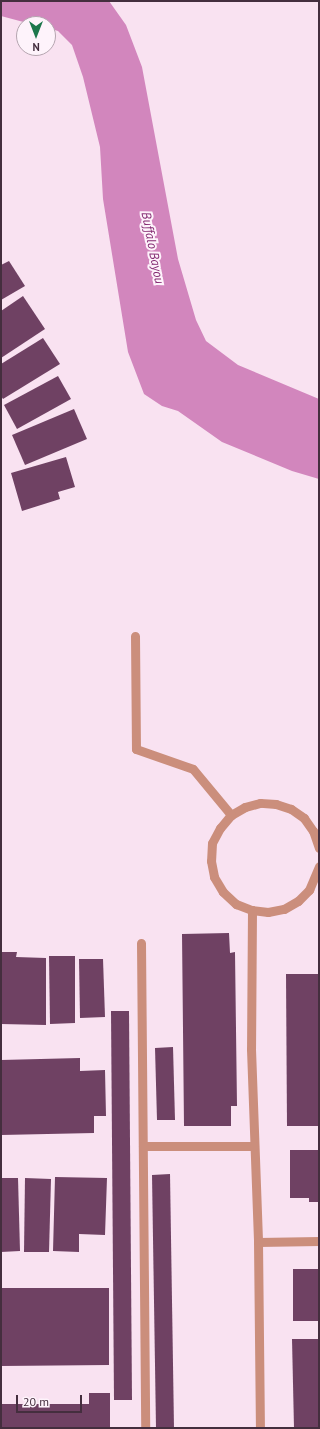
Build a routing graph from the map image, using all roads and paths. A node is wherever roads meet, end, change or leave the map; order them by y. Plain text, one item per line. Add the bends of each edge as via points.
1 (135, 636) dead end
2 (231, 815) junction
3 (319, 848) edge
4 (319, 866) edge
5 (252, 910) junction
6 (141, 943) dead end
7 (143, 1146) junction
8 (254, 1146) junction
9 (319, 1241) edge
10 (258, 1242) junction
11 (145, 1428) edge
12 (260, 1428) edge

1 - 2 lane via 136,749 192,769
2 - 3 lane via 245,807 260,803 276,804 291,809 304,818 313,831
2 - 5 lane via 212,843 214,877 223,892 236,904
4 - 5 lane via 309,890 298,901 284,909 268,912
5 - 8 lane via 251,1049
6 - 7 lane
7 - 8 lane
7 - 11 lane
8 - 10 lane
9 - 10 lane
10 - 12 lane

